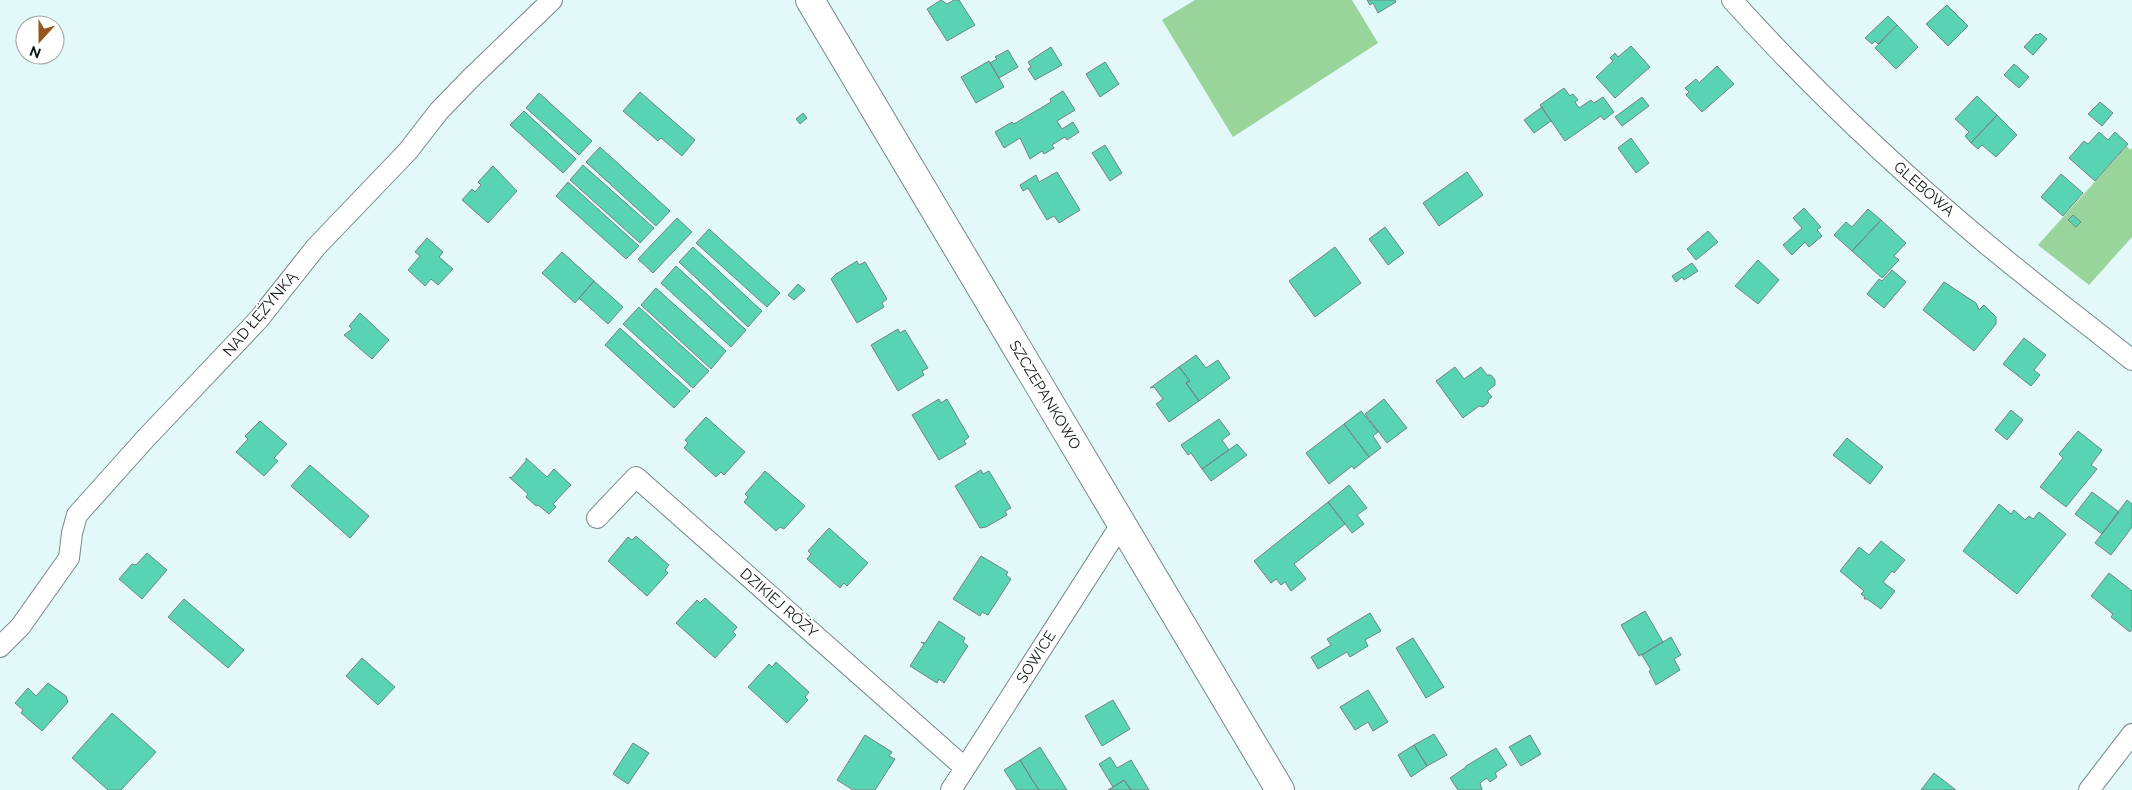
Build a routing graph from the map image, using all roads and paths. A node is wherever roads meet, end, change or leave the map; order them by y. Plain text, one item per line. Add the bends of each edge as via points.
1 (552, 0) edge
2 (810, 0) edge
3 (1732, 0) edge
4 (2132, 360) edge
5 (597, 518) dead end
6 (1122, 523) junction
7 (0, 647) edge
8 (2132, 734) edge
9 (965, 768) junction
10 (951, 790) edge
11 (1280, 790) edge
12 (2089, 790) edge

1 - 7 street, NAD ŁĘŻYNKĄ via 439,111 408,151 316,247 235,345 147,437 78,516 69,558 20,627
2 - 6 street, SZCZEPANKOWO
3 - 4 street, GLEBOWA via 1799,72 1898,167 1984,242
5 - 9 street, DZIKIEJ RÓŻY via 636,476
6 - 9 street, SOWICE
6 - 11 street, SZCZEPANKOWO
8 - 12 street
9 - 10 street, SOWICE

